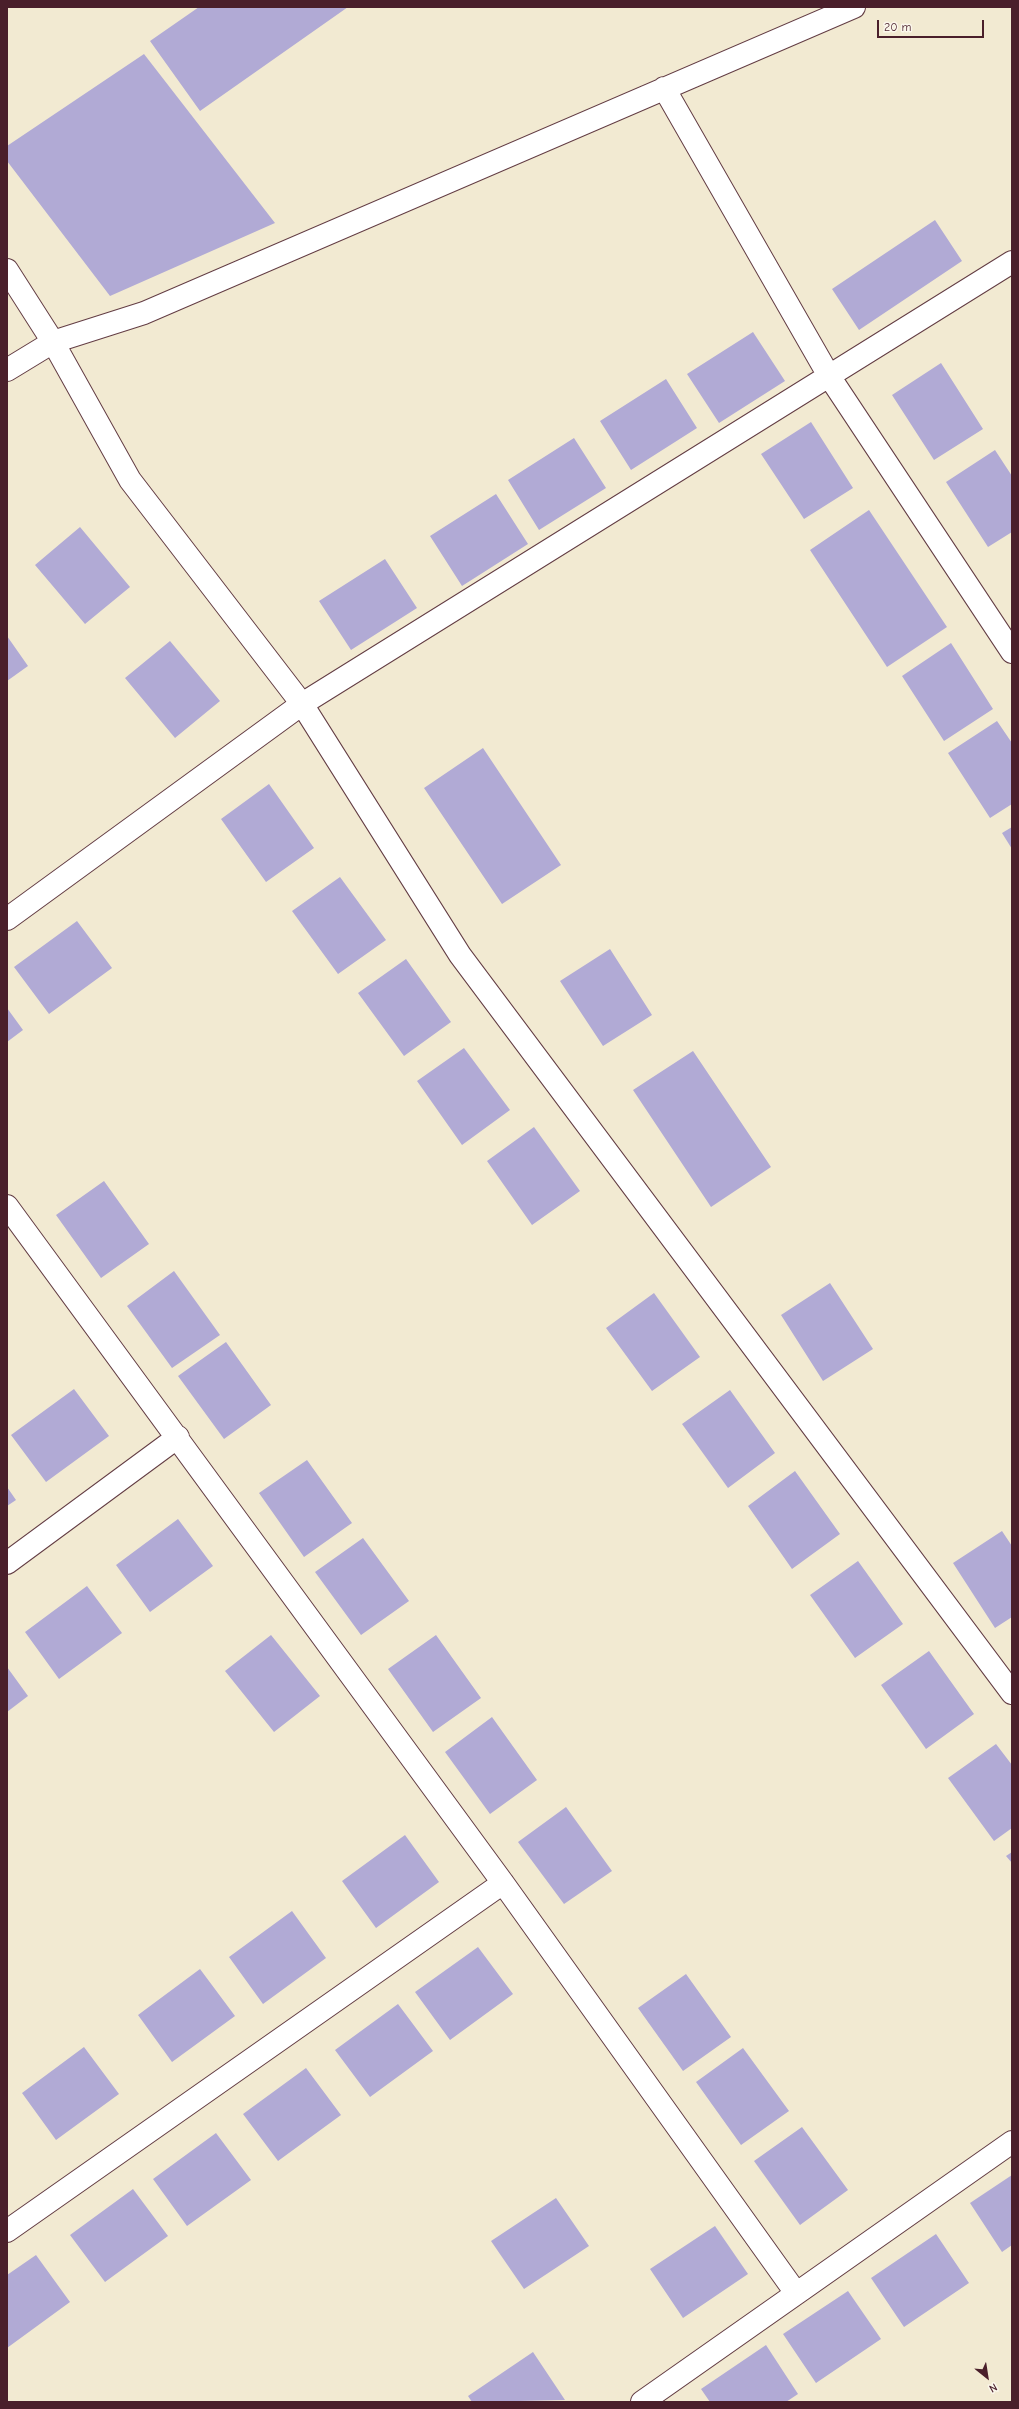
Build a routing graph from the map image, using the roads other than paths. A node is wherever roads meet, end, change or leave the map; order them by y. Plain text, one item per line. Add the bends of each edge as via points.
1 (854, 7) edge
2 (664, 88) junction
3 (1012, 262) edge
4 (7, 270) edge
5 (53, 342) junction
6 (7, 370) edge
7 (829, 376) junction
8 (1012, 652) edge
9 (302, 704) junction
10 (7, 919) edge
11 (7, 1206) edge
12 (178, 1437) junction
13 (7, 1563) edge
14 (1012, 1693) edge
15 (503, 1884) junction
16 (1012, 2142) edge
17 (7, 2231) edge
18 (796, 2293) junction
19 (642, 2402) edge

1 - 2 street
2 - 5 street via 144,313
2 - 7 street
3 - 7 street
4 - 5 street
5 - 6 street
5 - 9 street via 130,480
7 - 8 street
7 - 9 street
9 - 10 street
9 - 14 street via 460,955
11 - 12 street
12 - 13 street
12 - 15 street
15 - 17 street
15 - 18 street
16 - 18 street
18 - 19 street

